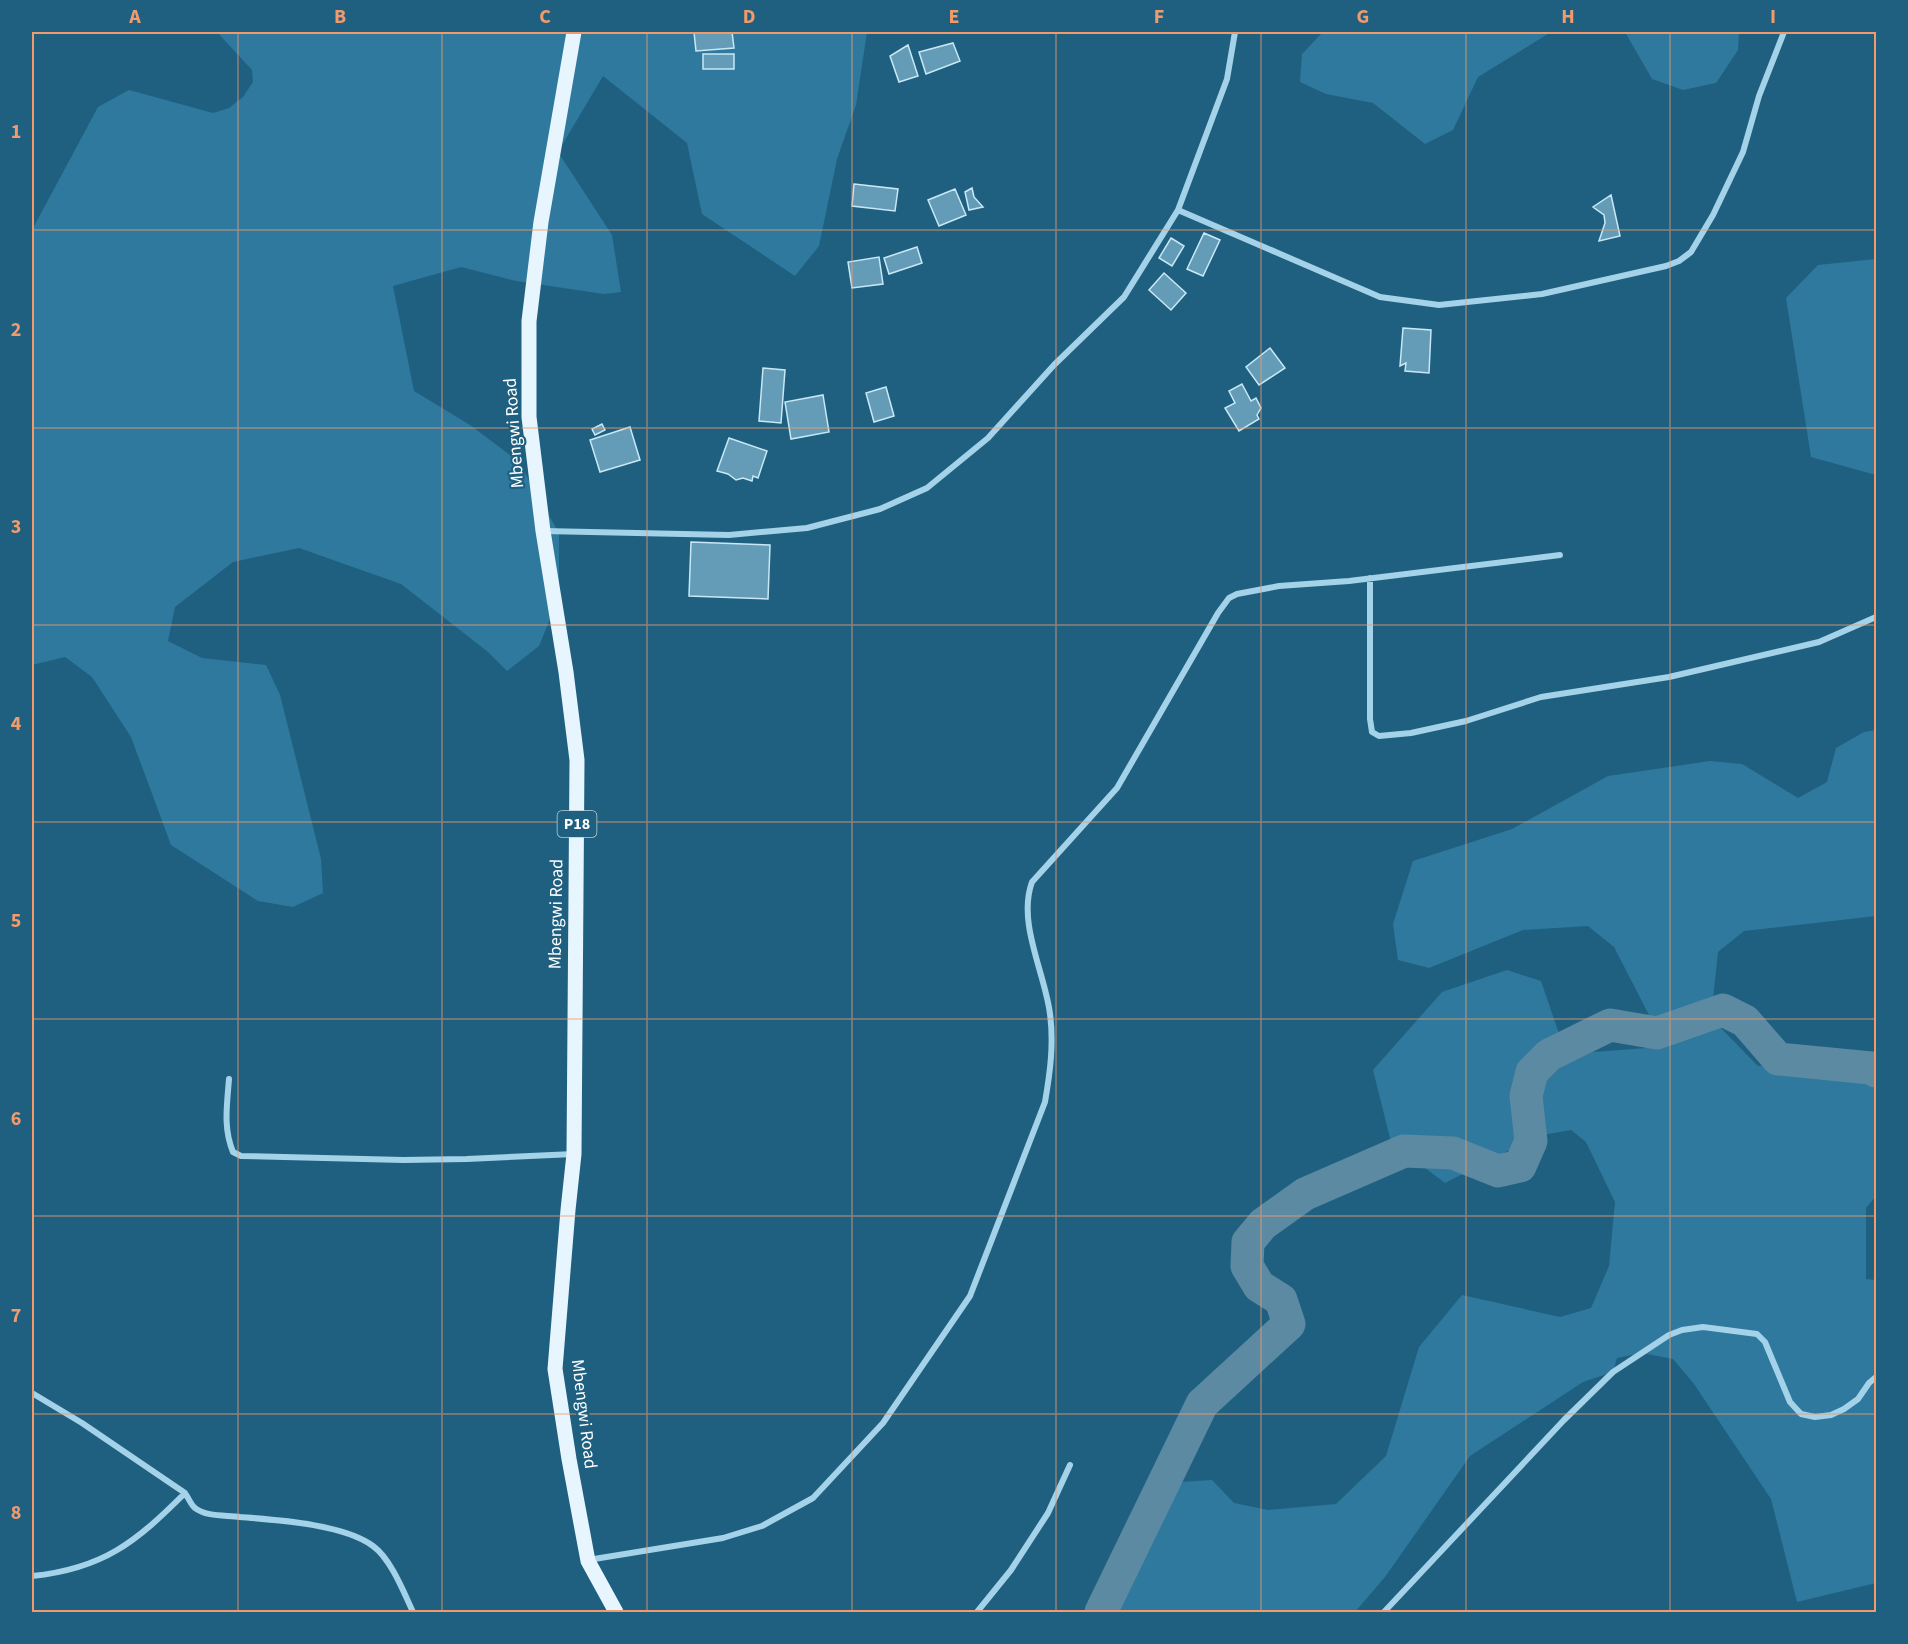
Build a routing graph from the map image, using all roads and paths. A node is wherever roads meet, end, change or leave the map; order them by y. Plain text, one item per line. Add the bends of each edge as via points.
1 (574, 32) edge
2 (1235, 32) edge
3 (1784, 32) edge
4 (1178, 210) junction
5 (543, 531) junction
6 (1560, 555) dead end
7 (1370, 578) junction
8 (1876, 617) edge
9 (229, 1079) dead end
10 (574, 1154) junction
11 (1876, 1377) edge
12 (32, 1393) edge
13 (1070, 1465) dead end
14 (185, 1493) junction
15 (588, 1560) junction
16 (32, 1576) edge
17 (413, 1612) edge
18 (616, 1612) edge
19 (977, 1612) edge
20 (1384, 1612) edge

1 - 5 main road, Mbengwi Road / P18 via 540,222 530,321 529,417
2 - 4 street via 1227,79
3 - 4 street via 1743,152 1713,215 1691,252 1666,266 1542,294 1439,305 1380,297
4 - 5 street via 1124,297 1054,365 988,438 927,488 880,509 807,528 729,535
5 - 10 main road, Mbengwi Road / P18 via 577,760
6 - 7 street
7 - 8 street via 1370,719 1372,732 1379,736 1466,721 1541,696 1669,677 1819,642
7 - 15 street via 1279,586 1229,598 1117,788 1032,882 1028,919 1053,1039 1045,1102 970,1296 883,1423 813,1498 762,1526 723,1538
9 - 10 street via 228,1139 233,1152 241,1156 403,1160
10 - 15 main road, Mbengwi Road / P18 via 555,1369
11 - 20 street via 1844,1409 1815,1417 1801,1414 1790,1402 1765,1342 1756,1334 1703,1327 1669,1335 1613,1372
12 - 14 street
13 - 19 street via 1048,1513 1011,1570
14 - 16 street via 138,1537 107,1557 70,1570
14 - 17 street via 194,1508 209,1514 337,1529 358,1537 375,1547 396,1574
15 - 18 main road, Mbengwi Road / P18

